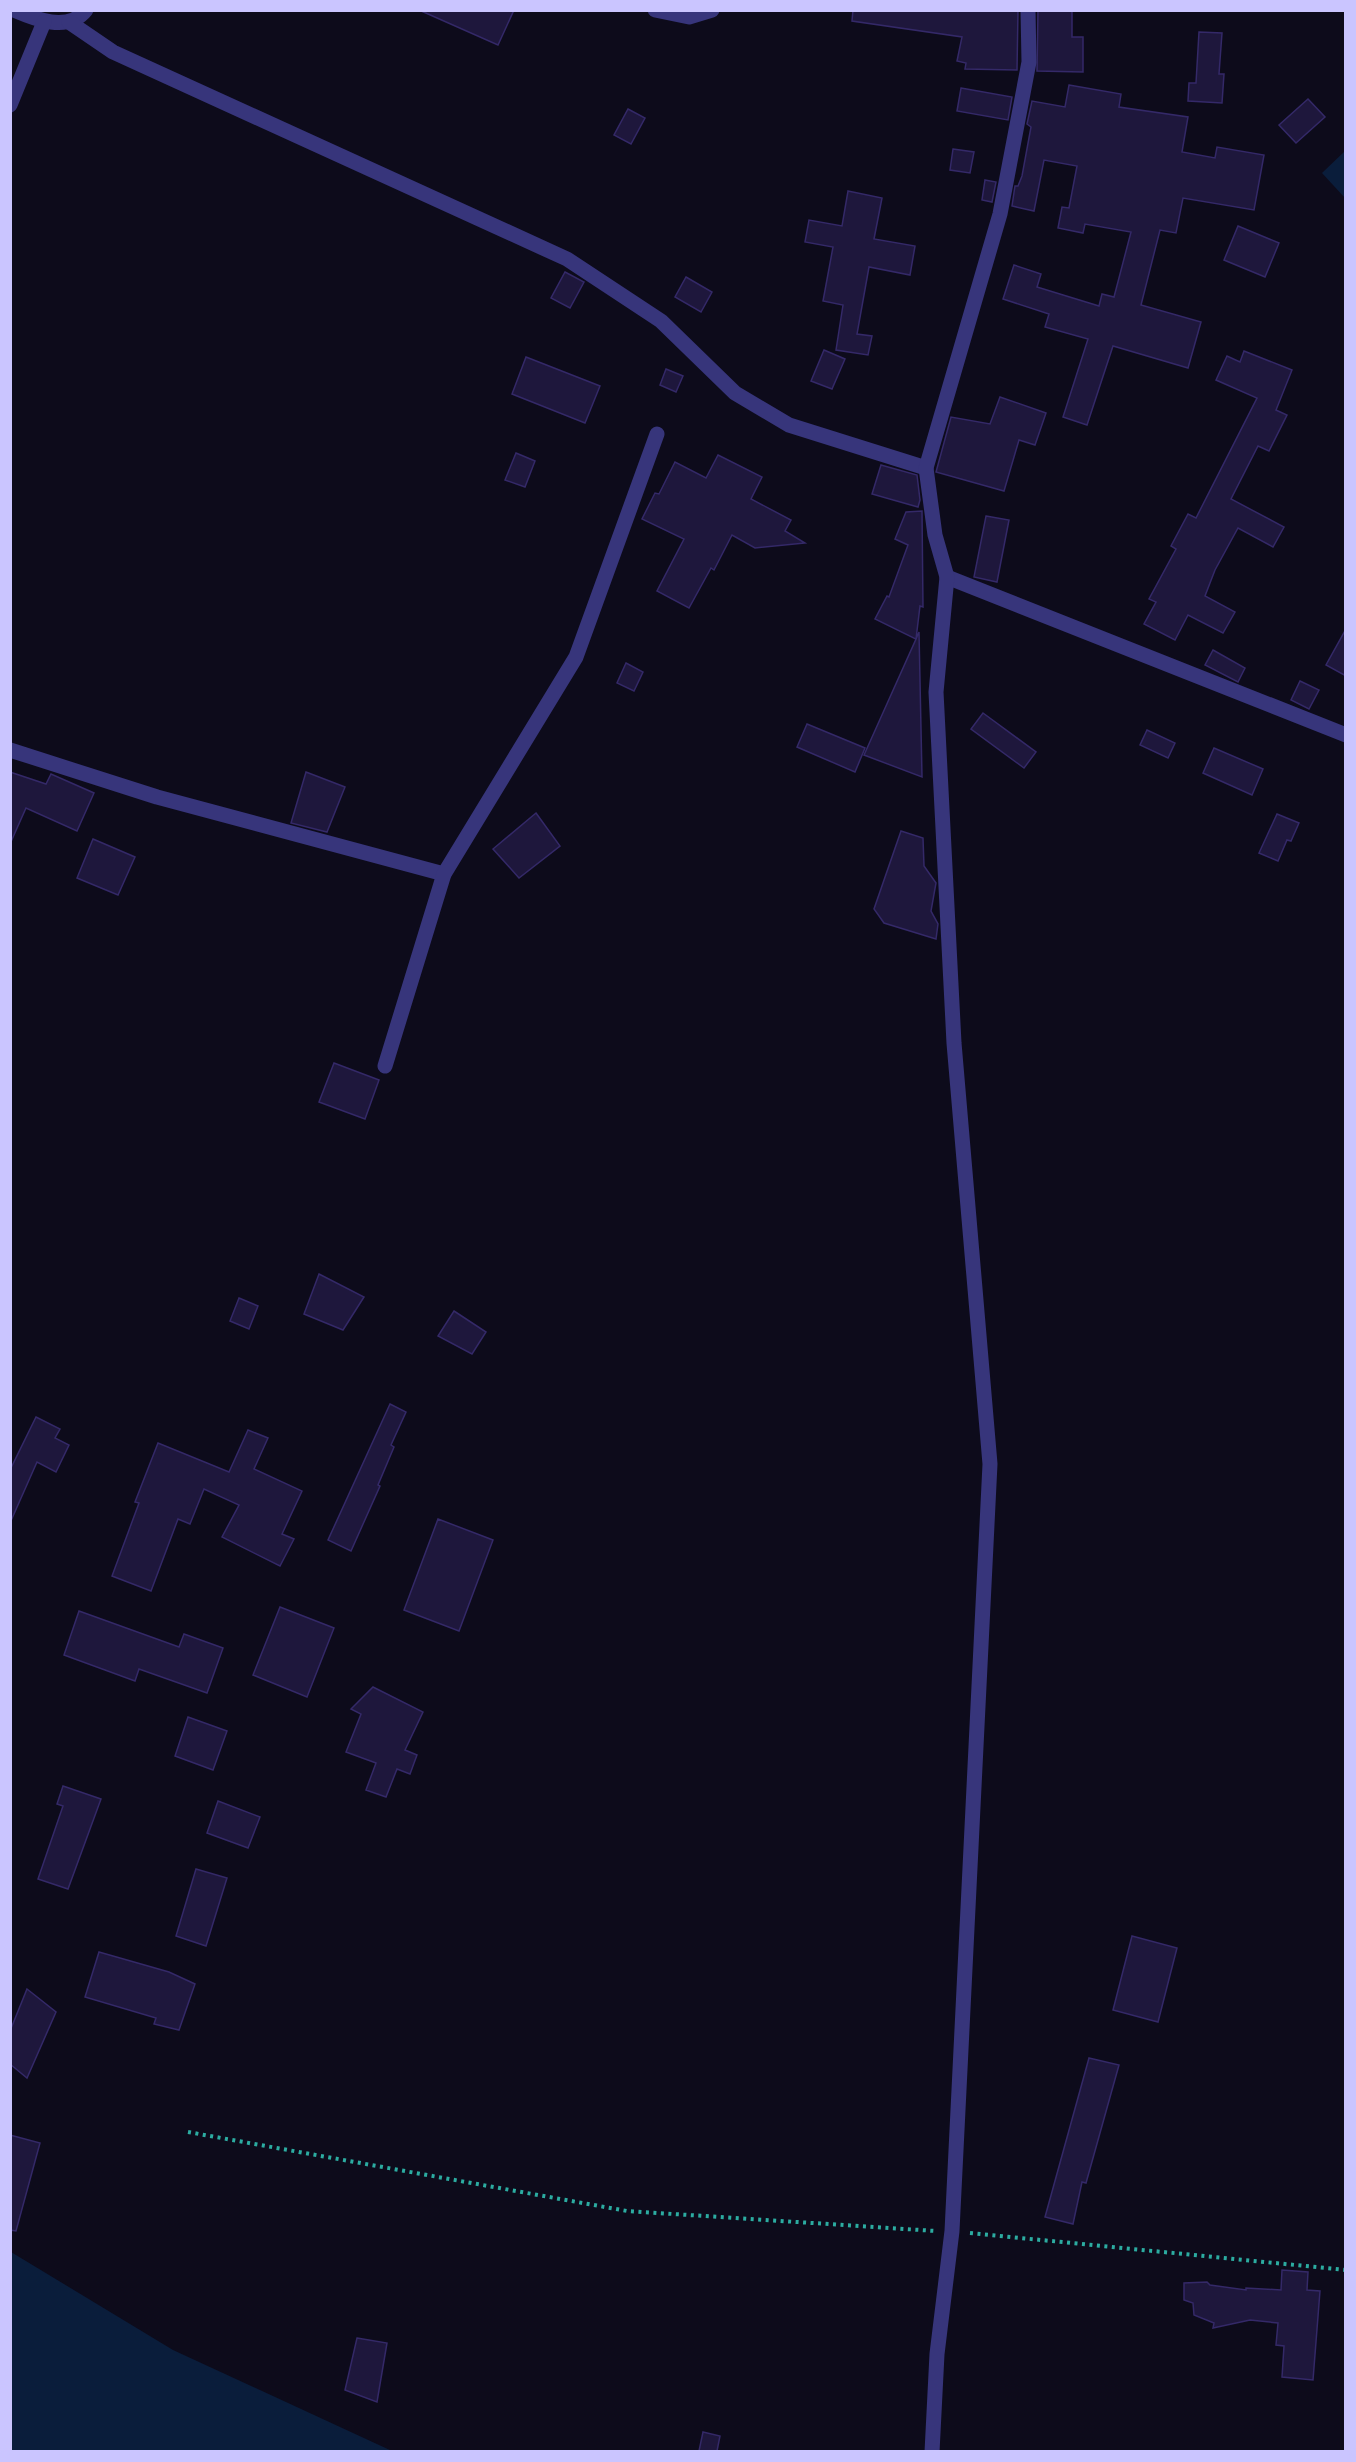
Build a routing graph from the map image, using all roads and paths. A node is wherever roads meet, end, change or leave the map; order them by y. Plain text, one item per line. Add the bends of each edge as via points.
1 (14, 10) edge
2 (86, 10) edge
3 (654, 10) edge
4 (712, 10) edge
5 (1029, 10) edge
6 (44, 22) junction
7 (69, 22) junction
8 (10, 105) edge
9 (657, 434) dead end
10 (926, 468) junction
11 (947, 577) junction
12 (1346, 735) edge
13 (10, 750) edge
14 (444, 874) junction
15 (385, 1066) dead end
16 (188, 2133) dead end
17 (952, 2231) junction
18 (1346, 2270) edge
19 (932, 2451) edge

1 - 6 street
2 - 7 street
3 - 4 street via 689,17
5 - 10 street via 1029,62 1000,214
6 - 7 street
6 - 8 street
7 - 10 street via 113,52 567,259 661,321 735,393 789,425
9 - 14 street via 576,657
10 - 11 street via 934,535
11 - 12 street
11 - 17 street via 936,692 954,1043 990,1464
13 - 14 street via 157,797
14 - 15 street
16 - 17 path via 627,2211
17 - 18 path
17 - 19 street via 937,2354

